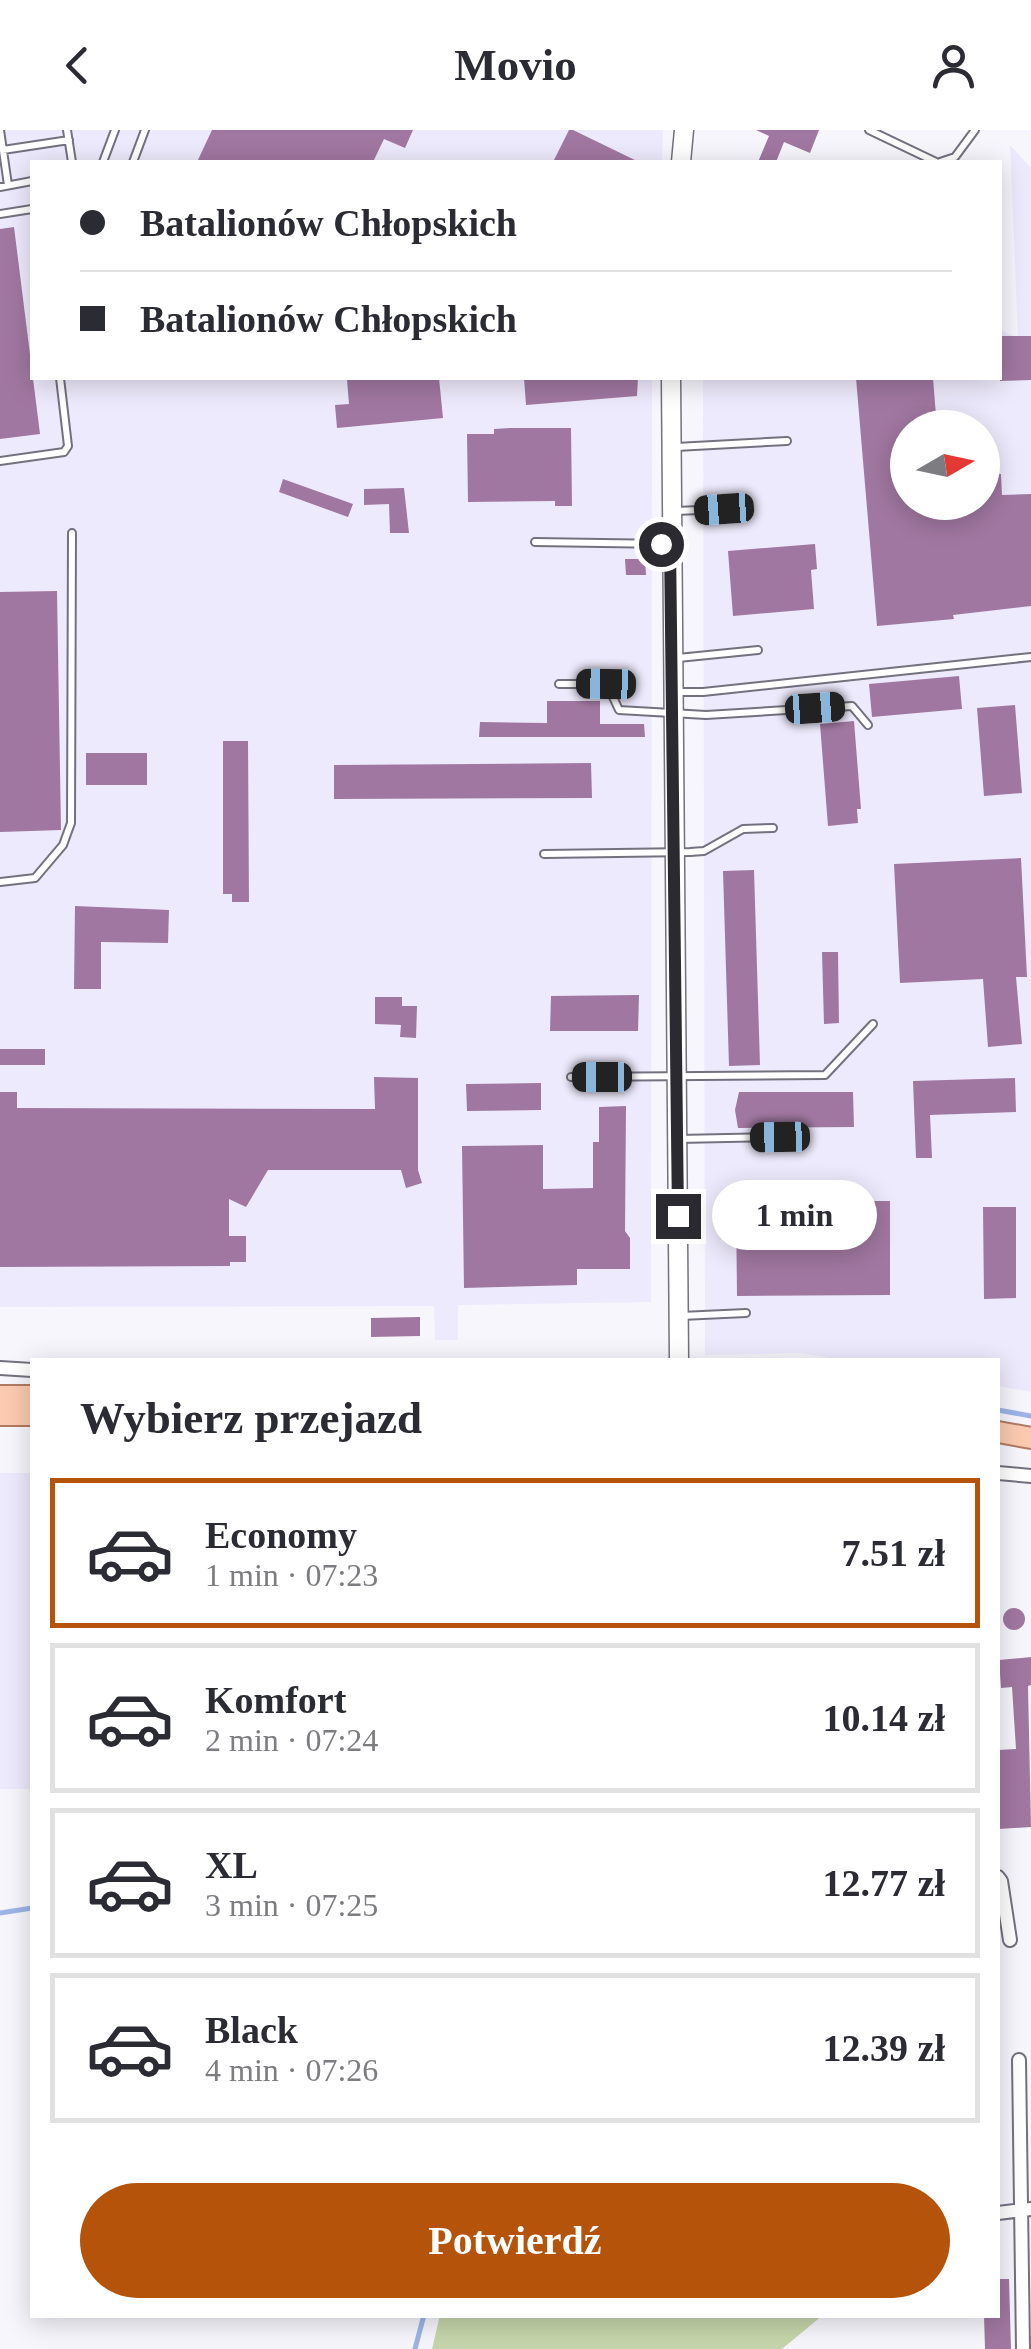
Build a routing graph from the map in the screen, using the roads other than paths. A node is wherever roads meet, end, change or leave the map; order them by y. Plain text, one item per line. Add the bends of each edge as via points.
1 (0, 130) edge
2 (67, 130) edge
3 (116, 130) edge
4 (144, 130) edge
5 (684, 130) edge
6 (869, 130) edge
7 (975, 130) edge
8 (69, 140) junction
9 (3, 150) junction
10 (72, 160) edge
11 (104, 160) edge
12 (134, 160) edge
13 (682, 160) edge
14 (934, 160) edge
15 (945, 160) edge
16 (30, 182) edge
17 (4, 186) edge
18 (30, 208) edge
19 (0, 214) edge
20 (60, 380) edge
21 (671, 380) edge
22 (787, 441) dead end
23 (669, 447) junction
24 (0, 461) edge
25 (746, 508) dead end
26 (670, 512) junction
27 (72, 533) dead end
28 (534, 542) dead end
29 (670, 544) junction
30 (758, 650) dead end
31 (1031, 658) edge
32 (672, 659) junction
33 (559, 684) dead end
34 (672, 692) junction
35 (672, 711) junction
36 (868, 725) dead end
37 (773, 828) dead end
38 (673, 852) junction
39 (544, 854) dead end
40 (0, 882) edge
41 (873, 1024) dead end
42 (570, 1077) dead end
43 (677, 1078) junction
44 (780, 1137) dead end
45 (677, 1139) junction
46 (746, 1313) dead end
47 (680, 1316) junction
48 (680, 1358) edge
49 (0, 1368) edge
50 (30, 1370) edge
51 (0, 1396) edge
52 (30, 1396) edge
53 (0, 1415) edge
54 (30, 1415) edge
55 (1000, 1432) edge
56 (1031, 1438) edge
57 (1000, 1473) edge
58 (1031, 1476) edge
59 (1000, 1880) edge
60 (1010, 1940) dead end
61 (1019, 2060) dead end
62 (1025, 2210) edge
63 (1000, 2212) edge
64 (1023, 2349) edge

1 - 9 lane
2 - 8 lane
3 - 11 lane
4 - 12 lane
5 - 13 street
6 - 14 lane
7 - 15 lane via 955,157
8 - 9 lane
8 - 10 lane
9 - 17 lane
16 - 17 lane
18 - 19 lane
20 - 24 lane via 64,452
21 - 23 street
22 - 23 lane
23 - 26 street
25 - 26 lane
26 - 29 street
27 - 40 lane via 70,835 36,878
28 - 29 lane
29 - 32 street
30 - 32 lane
31 - 34 lane
32 - 34 street
33 - 35 lane via 606,684 619,710
34 - 35 street
35 - 36 lane via 706,716 852,706
35 - 38 street
37 - 38 lane via 742,830 704,851
38 - 39 lane
38 - 43 street
41 - 43 lane via 825,1075
42 - 43 lane
43 - 45 street
44 - 45 lane
45 - 47 street
46 - 47 lane
47 - 48 street
49 - 50 street
51 - 52 main road
53 - 54 main road
55 - 56 main road
57 - 58 street
59 - 60 street
61 - 62 street
62 - 63 street
62 - 64 street

